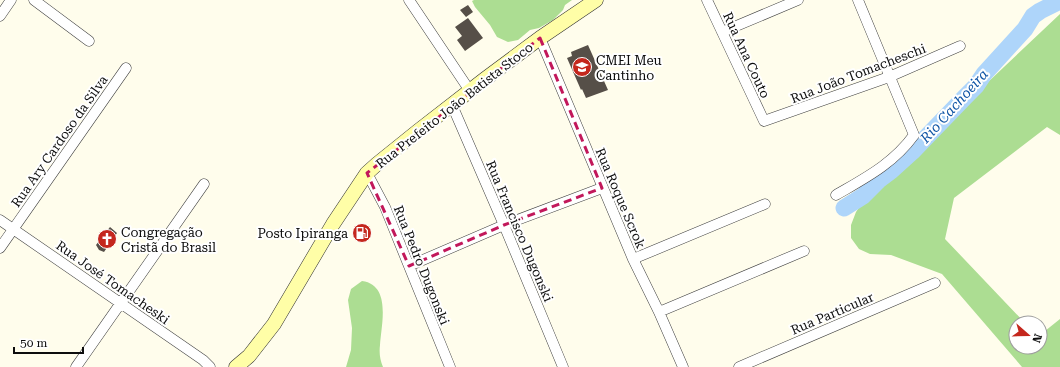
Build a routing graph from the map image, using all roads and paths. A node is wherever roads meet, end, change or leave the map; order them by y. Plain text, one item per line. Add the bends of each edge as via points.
1 (11, 0) edge
2 (34, 0) edge
3 (409, 0) edge
4 (596, 0) edge
5 (707, 0) edge
6 (798, 0) edge
7 (858, 0) edge
8 (0, 16) edge
9 (722, 32) junction
10 (540, 38) junction
11 (89, 41) dead end
12 (960, 46) dead end
13 (126, 68) dead end
14 (889, 77) junction
15 (470, 91) junction
16 (452, 105) junction
17 (764, 121) joint
18 (368, 173) junction
19 (204, 184) dead end
20 (602, 188) junction
21 (836, 195) dead end
22 (765, 204) dead end
23 (0, 220) edge
24 (504, 225) junction
25 (13, 229) junction
26 (0, 248) edge
27 (804, 251) dead end
28 (632, 259) junction
29 (409, 266) junction
30 (935, 283) dead end
31 (120, 303) junction
32 (659, 312) junction
33 (76, 367) edge
34 (210, 367) edge
35 (236, 367) edge
36 (450, 367) edge
37 (563, 367) edge
38 (683, 367) edge
39 (739, 367) edge

1 - 8 street
2 - 11 street
3 - 15 street
4 - 10 main road, Rua Prefeito João Batista Stoco
5 - 9 street, Rua Ana Couto
6 - 9 street
7 - 14 street
9 - 17 street, Rua Ana Couto
10 - 15 main road, Rua Prefeito João Batista Stoco
10 - 20 street, Rua Roque Scrok
12 - 14 street, Rua João Tomacheschi
13 - 25 street, Rua Ary Cardoso da Silva
14 - 17 street, Rua João Tomacheschi
14 - 21 street via 914,135 882,168
15 - 16 main road, Rua Prefeito João Batista Stoco
16 - 18 main road, Rua Prefeito João Batista Stoco
16 - 24 street, Rua Francisco Dugonski
18 - 29 street, Rua Pedro Dugonski
18 - 35 main road, Rua Prefeito João Batista Stoco via 333,224 274,324 249,356
19 - 31 street
20 - 24 street
20 - 28 street, Rua Roque Scrok
22 - 28 street
23 - 25 street, Rua José Tomacheski
24 - 29 street
24 - 37 street, Rua Francisco Dugonski
25 - 26 street, Rua Ary Cardoso da Silva
25 - 31 street, Rua José Tomacheski
27 - 32 street
28 - 32 street, Rua Roque Scrok
29 - 36 street, Rua Pedro Dugonski
30 - 39 street, Rua Particular
31 - 33 street
31 - 34 street, Rua José Tomacheski
32 - 38 street, Rua Roque Scrok

